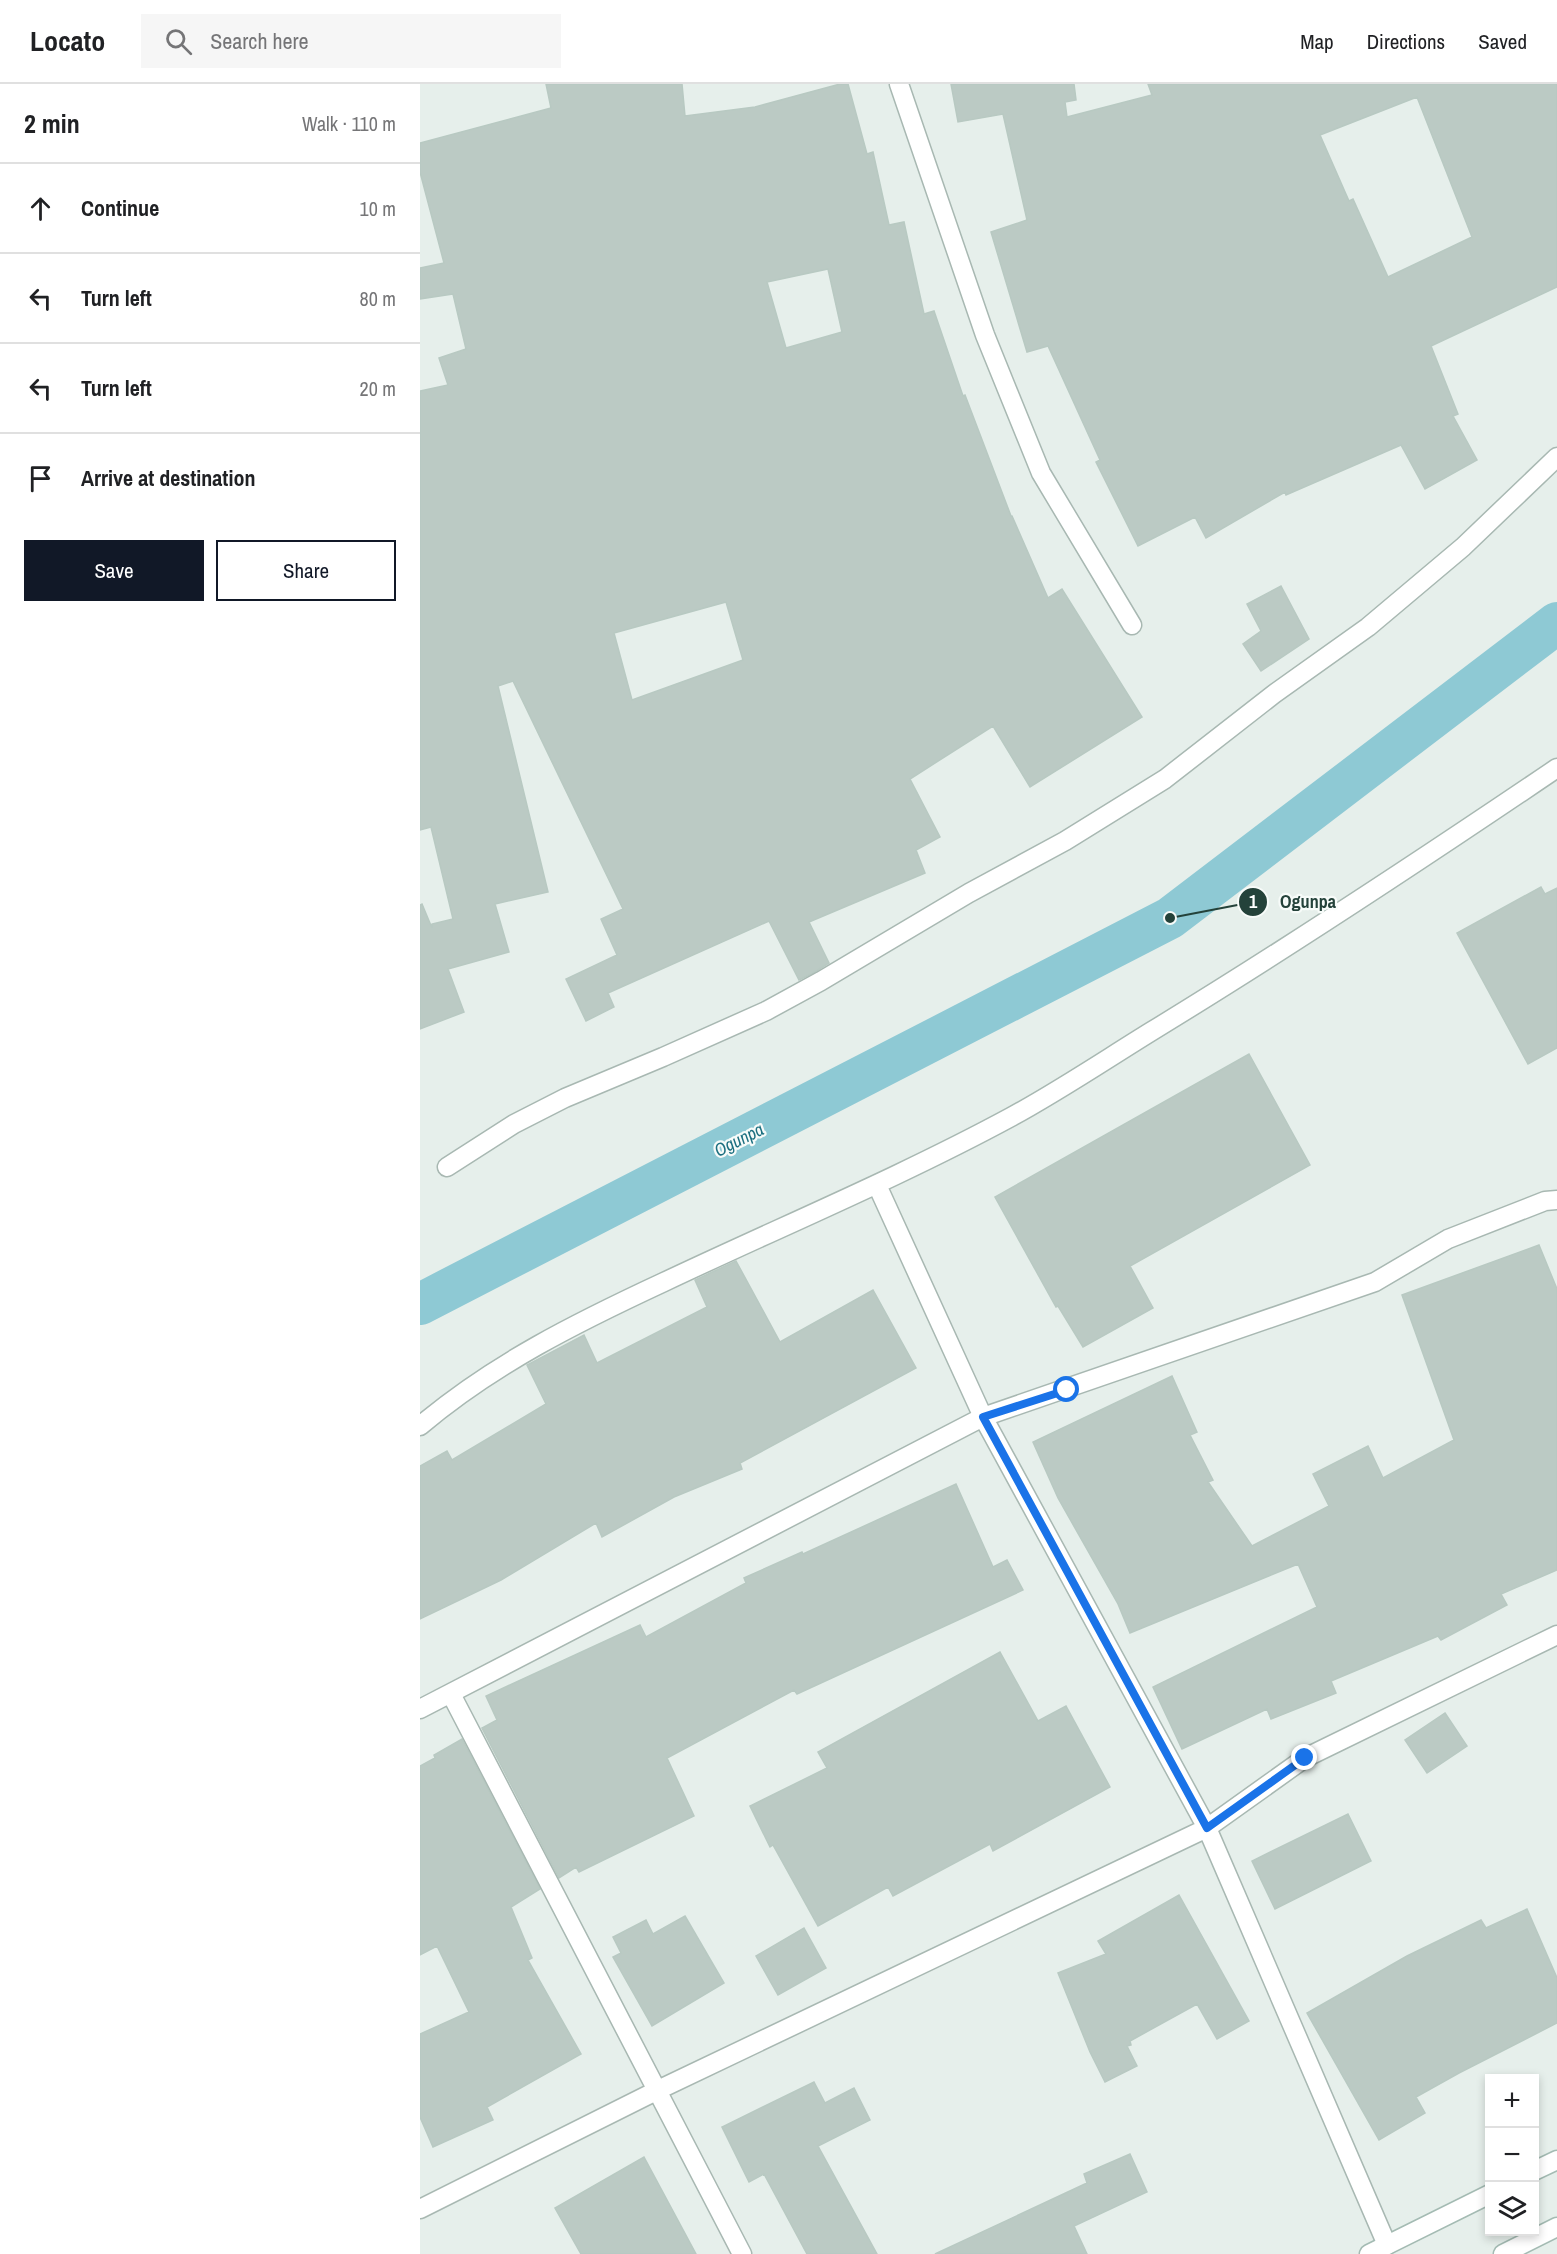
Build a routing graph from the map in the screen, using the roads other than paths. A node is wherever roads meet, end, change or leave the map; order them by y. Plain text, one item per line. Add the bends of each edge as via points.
1 (899, 84) edge
2 (1557, 457) edge
3 (1132, 624) dead end
4 (1557, 768) edge
5 (447, 1167) dead end
6 (877, 1185) junction
7 (1557, 1200) edge
8 (983, 1417) junction
9 (420, 1426) edge
10 (1557, 1635) edge
11 (451, 1694) junction
12 (420, 1710) edge
13 (1207, 1828) junction
14 (658, 2090) junction
15 (1557, 2160) edge
16 (1539, 2169) edge
17 (1485, 2196) edge
18 (420, 2209) edge
19 (1557, 2227) edge
20 (1387, 2245) junction
21 (742, 2254) edge
22 (1369, 2254) edge
23 (1503, 2254) edge

1 - 3 street via 985,335 1041,473
2 - 5 street via 1463,547 1368,627 1164,779 1065,841 775,1006 565,1098 514,1124
4 - 6 street via 1226,986 1012,1116
6 - 8 street
6 - 9 street via 575,1324 478,1380
7 - 8 street via 1545,1201 1448,1239 1375,1282
8 - 11 street
8 - 13 street
10 - 13 street via 1305,1758
11 - 12 street
11 - 14 street
13 - 14 street
13 - 20 street
14 - 18 street
14 - 21 street
15 - 16 street
17 - 20 street
19 - 23 street
20 - 22 street

